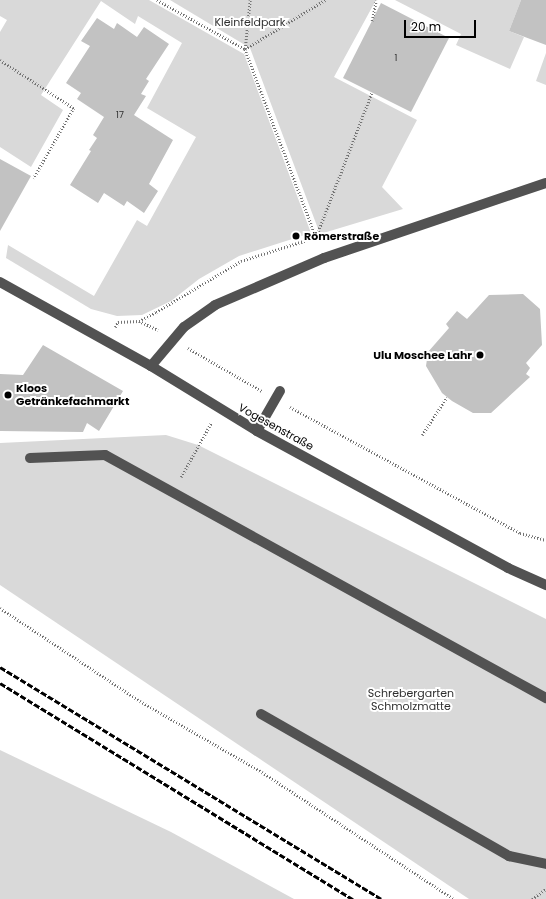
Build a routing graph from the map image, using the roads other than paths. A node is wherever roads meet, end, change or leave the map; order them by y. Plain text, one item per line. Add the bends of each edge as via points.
1 (546, 183) edge
2 (0, 282) edge
3 (151, 366) junction
4 (278, 395) road end
5 (257, 431) junction
6 (30, 458) dead end
7 (546, 585) edge
8 (546, 698) edge
9 (261, 714) dead end
10 (546, 864) edge

1 - 3 street via 324,258 215,306 173,339
2 - 3 street, Vogesenstraße
3 - 5 street, Vogesenstraße
4 - 5 street
5 - 7 street, Vogesenstraße via 508,568
6 - 8 street via 105,455
9 - 10 street via 509,856

